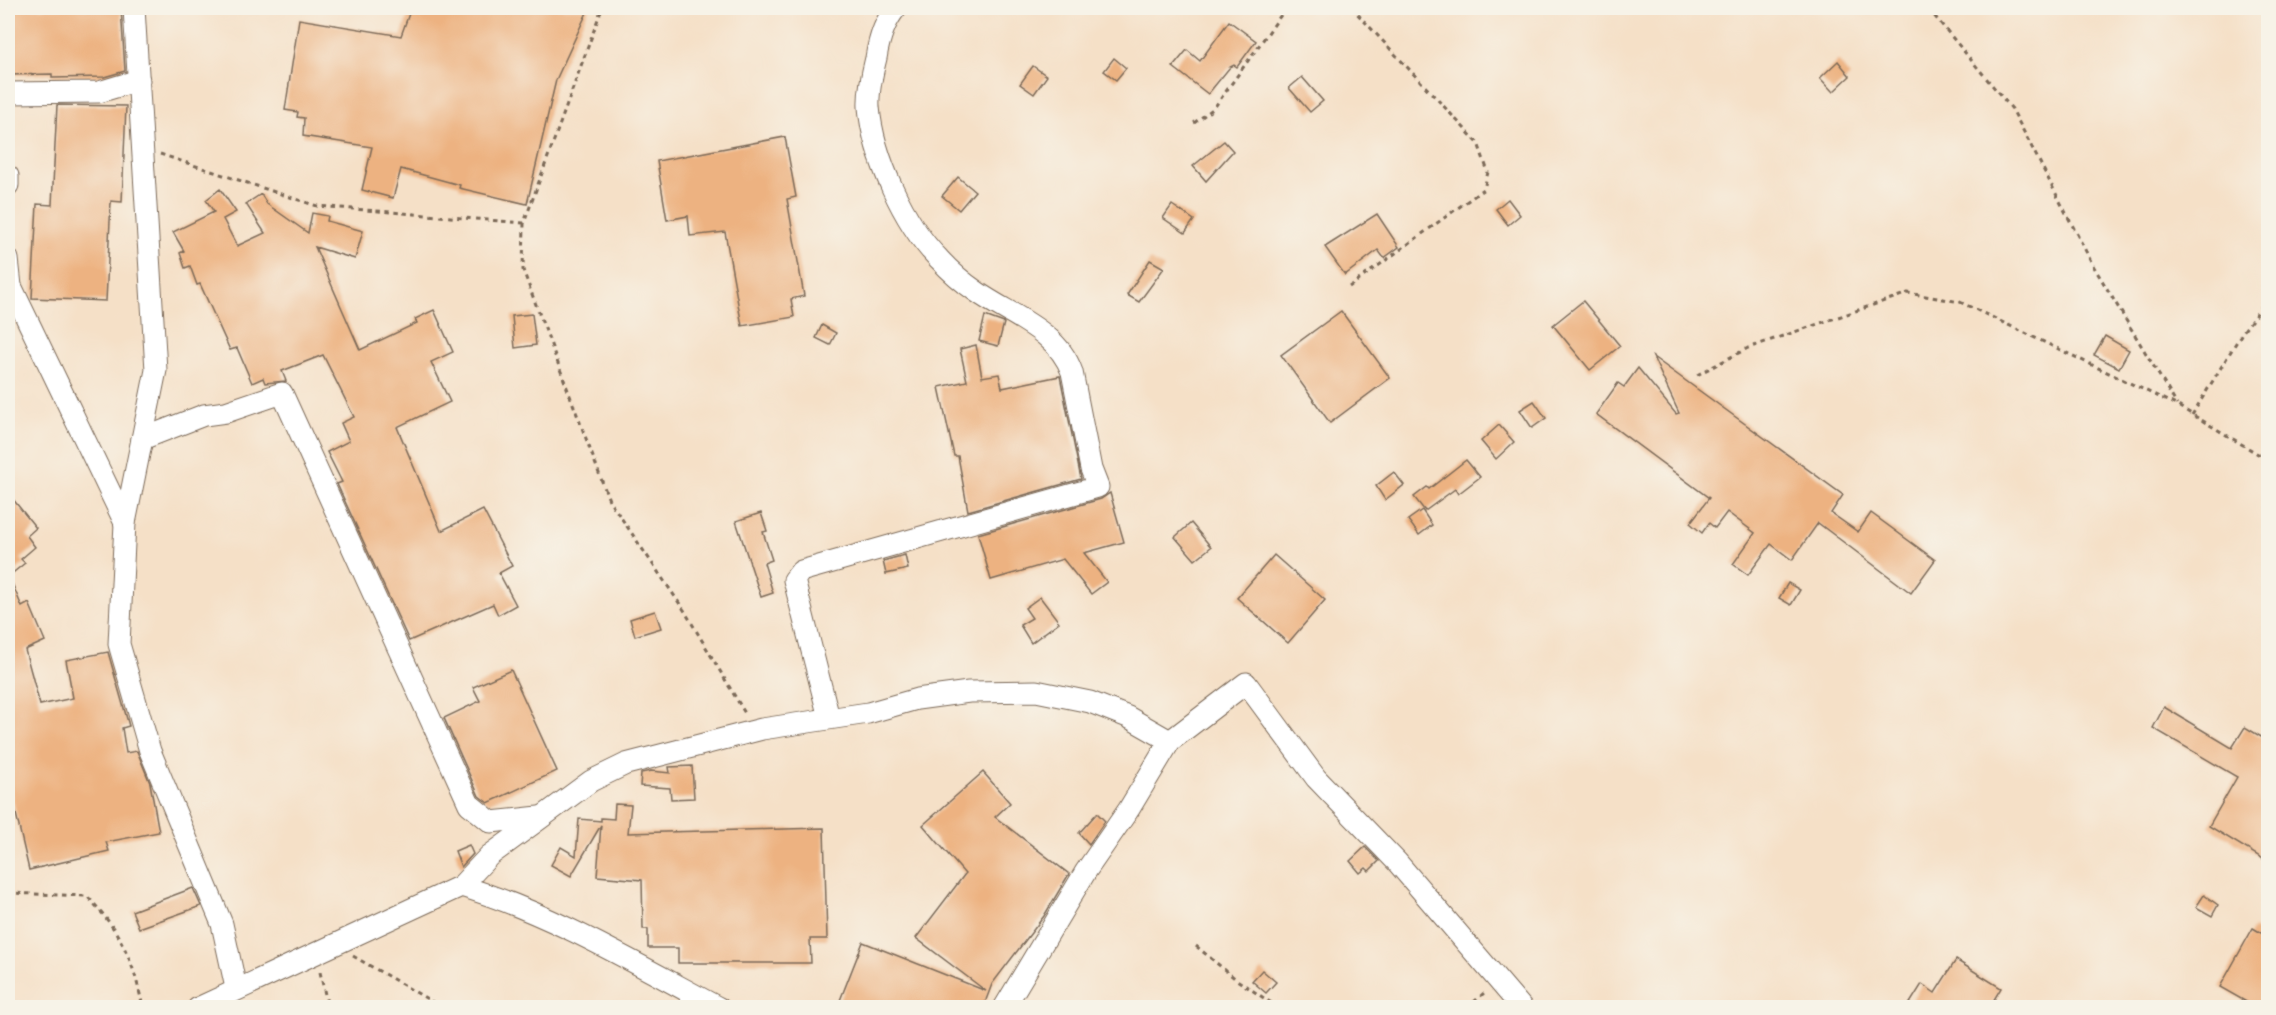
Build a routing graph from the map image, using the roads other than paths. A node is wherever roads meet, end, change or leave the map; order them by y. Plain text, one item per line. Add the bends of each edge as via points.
1 (134, 8) edge
2 (896, 8) edge
3 (139, 80) junction
4 (8, 93) edge
5 (8, 176) edge
6 (8, 185) edge
7 (8, 259) edge
8 (142, 439) junction
9 (125, 524) junction
10 (829, 718) junction
11 (1170, 741) junction
12 (545, 815) junction
13 (461, 886) junction
14 (236, 988) junction
15 (198, 1008) edge
16 (719, 1008) edge
17 (1004, 1008) edge
18 (1522, 1008) edge

1 - 3 street
2 - 10 street via 887,18 878,45 869,107 876,144 893,188 917,233 939,259 976,291 1057,343 1067,357 1098,487 801,571 794,580
3 - 4 street via 99,92
3 - 8 street via 156,370
5 - 6 street
7 - 9 street via 11,286
8 - 9 street
8 - 12 street via 196,418 235,410 282,393 469,804 491,822
9 - 14 street via 120,644 150,752 222,924
10 - 11 street via 969,692 1036,691 1090,702 1128,717
10 - 12 street via 626,764 591,781
11 - 17 street
11 - 18 street via 1246,683 1316,778 1397,862
12 - 13 street via 489,856
13 - 14 street
13 - 16 street via 491,895 589,940
14 - 15 street

